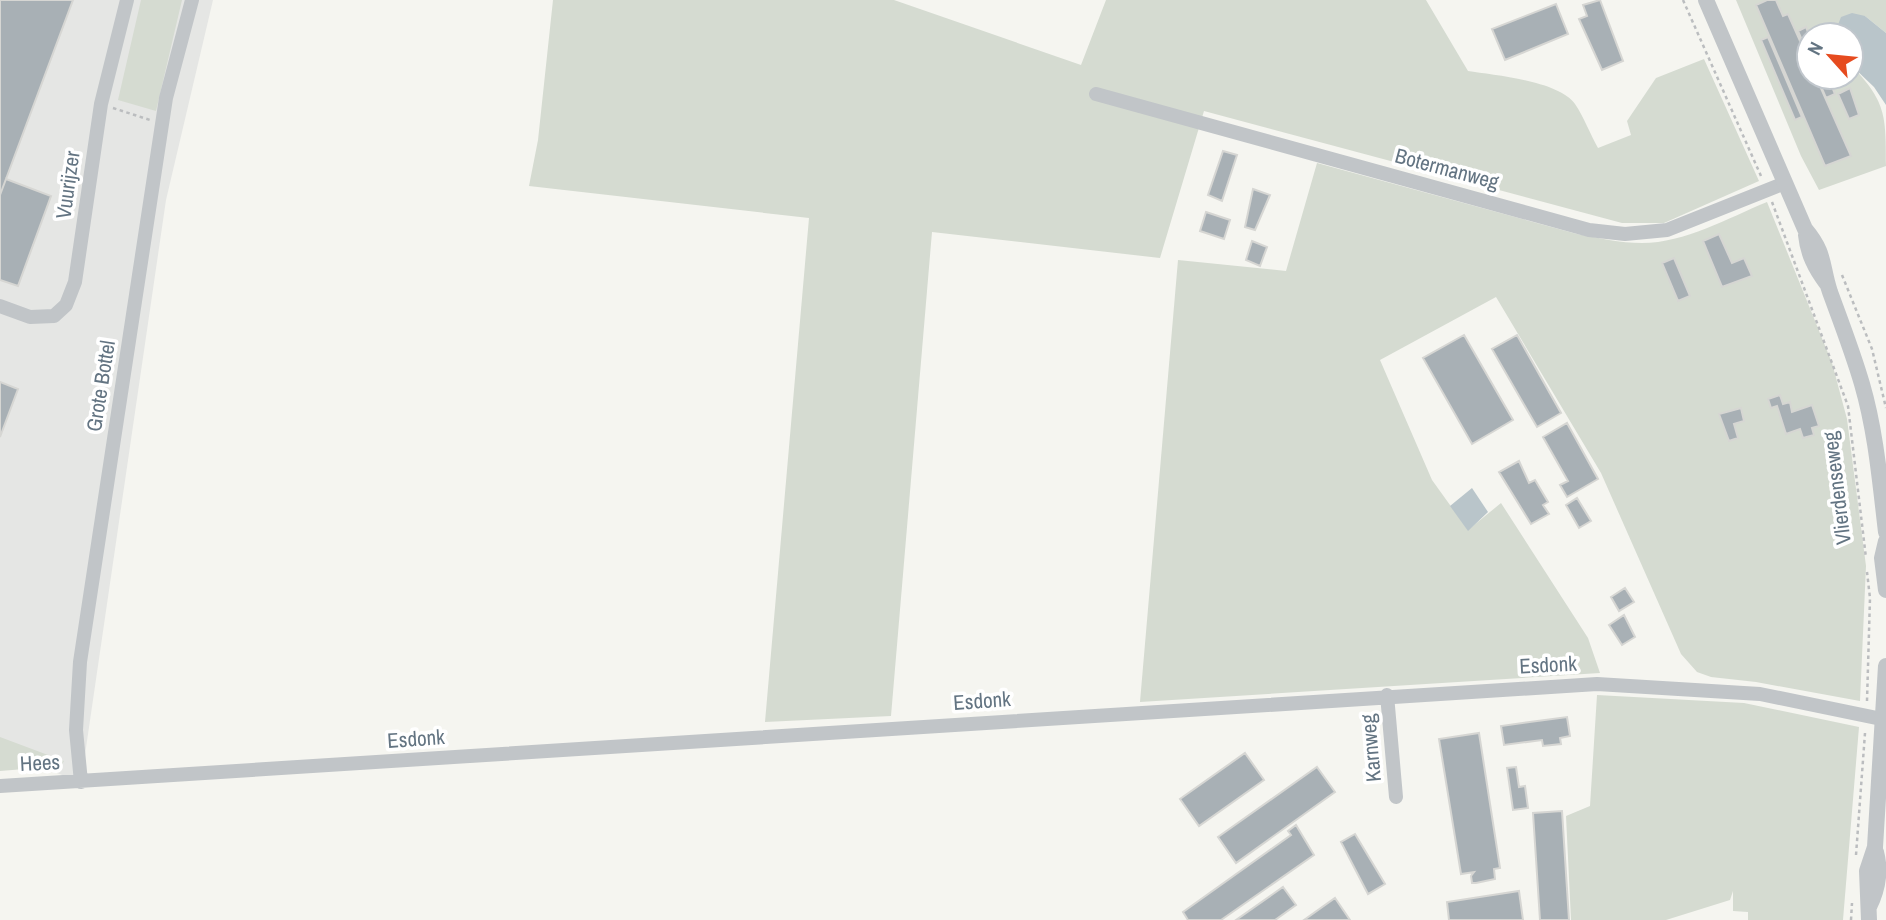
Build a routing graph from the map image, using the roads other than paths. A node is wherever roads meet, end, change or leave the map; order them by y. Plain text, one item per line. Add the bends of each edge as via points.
1 (127, 0) edge
2 (192, 0) edge
3 (1706, 0) edge
4 (1096, 94) dead end
5 (1785, 183) junction
6 (0, 306) edge
7 (1886, 532) edge
8 (1886, 541) edge
9 (1886, 590) edge
10 (1886, 666) edge
11 (1387, 695) junction
12 (1885, 720) edge
13 (81, 782) junction
14 (0, 786) edge
15 (1396, 797) dead end
16 (1869, 913) edge

1 - 6 street, Vuurijzer via 101,104 75,282 66,305 54,316 30,317
2 - 13 street, Grote Bottel via 166,98 80,662 76,730
3 - 5 street, Vlierdenseweg
4 - 5 street, Botermanweg via 1589,230 1625,234 1667,230
5 - 7 street, Vlierdenseweg via 1805,229 1807,249 1828,285 1865,397
8 - 9 street, Vlierdenseweg via 1882,558
10 - 12 street
11 - 12 street, Esdonk via 1597,684 1760,694
11 - 13 street, Esdonk
11 - 15 street, Karnweg
12 - 16 street via 1875,847 1867,871
13 - 14 street, Hees

